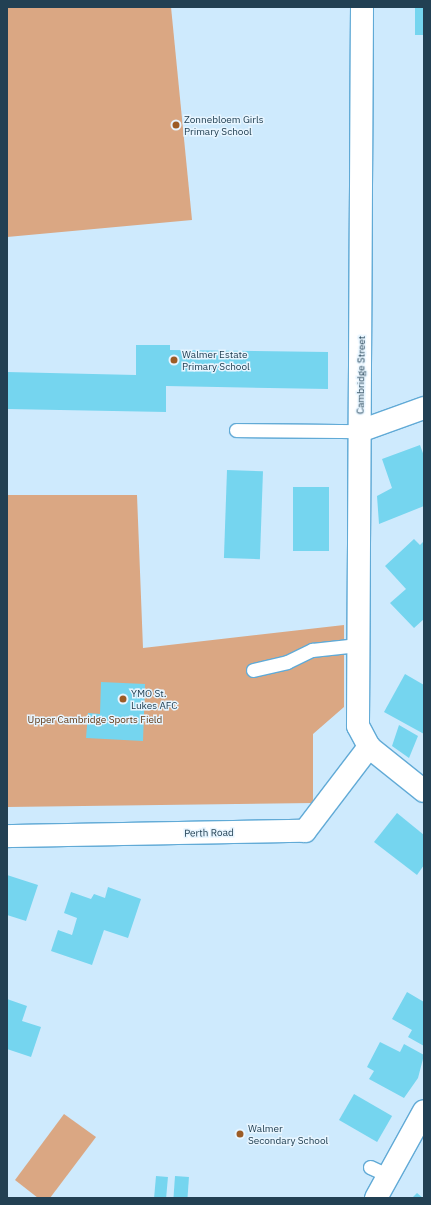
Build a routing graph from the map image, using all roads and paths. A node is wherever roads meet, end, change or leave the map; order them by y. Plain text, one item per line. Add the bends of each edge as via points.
1 (362, 7) edge
2 (424, 408) edge
3 (236, 430) dead end
4 (360, 431) junction
5 (358, 645) junction
6 (253, 670) dead end
7 (366, 745) junction
8 (424, 791) edge
9 (7, 836) edge
10 (424, 1111) edge
11 (376, 1198) edge

1 - 4 street, Cambridge Street
2 - 4 street
3 - 4 lane
4 - 5 street, Cambridge Street
5 - 6 lane via 312,650 277,665
5 - 7 street, Cambridge Street via 358,726
7 - 8 street
7 - 9 street, Perth Road via 305,831
10 - 11 street via 379,1172

